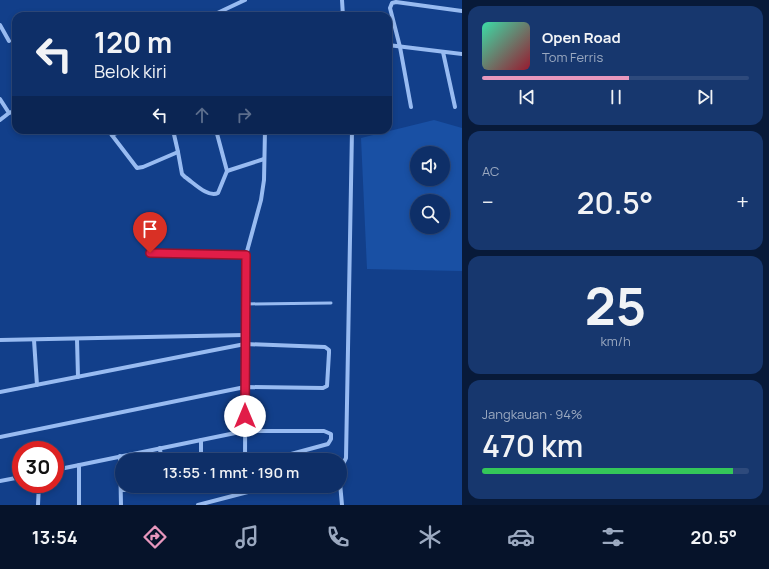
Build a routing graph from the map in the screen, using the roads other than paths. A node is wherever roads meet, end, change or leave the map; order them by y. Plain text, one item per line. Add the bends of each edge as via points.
1 (245, 0) edge
2 (342, 0) edge
3 (462, 11) edge
4 (220, 12) edge
5 (343, 12) edge
6 (391, 12) edge
7 (392, 16) edge
8 (0, 25) edge
9 (9, 41) dead end
10 (392, 46) edge
11 (400, 47) junction
12 (443, 52) junction
13 (462, 54) edge
14 (0, 99) edge
15 (411, 107) dead end
16 (455, 107) dead end
17 (12, 112) edge
18 (9, 113) junction
19 (0, 120) edge
20 (174, 134) edge
21 (217, 134) edge
22 (265, 134) edge
23 (352, 134) edge
24 (112, 135) edge
25 (178, 152) junction
26 (264, 160) junction
27 (227, 171) junction
28 (150, 253) dead end
29 (246, 255) junction
30 (332, 303) dead end
31 (245, 304) junction
32 (245, 335) junction
33 (77, 339) junction
34 (0, 340) edge
35 (34, 340) junction
36 (245, 344) junction
37 (78, 377) junction
38 (37, 385) junction
39 (245, 387) junction
40 (0, 392) edge
41 (245, 431) junction
42 (0, 437) edge
43 (200, 440) junction
44 (160, 448) junction
45 (135, 453) edge
46 (160, 453) edge
47 (201, 453) edge
48 (245, 453) edge
49 (295, 453) edge
50 (346, 453) edge
51 (115, 457) edge
52 (79, 465) junction
53 (64, 468) edge
54 (12, 479) edge
55 (0, 481) edge
56 (39, 493) edge
57 (121, 493) edge
58 (244, 493) edge
59 (341, 493) edge
60 (38, 505) edge
61 (79, 505) edge
62 (121, 505) edge
63 (198, 505) edge
64 (342, 505) edge

1 - 4 street
2 - 5 street
3 - 6 street via 396,2 392,3
7 - 11 street
8 - 9 street
10 - 11 street
11 - 12 street
11 - 15 street
12 - 13 street
12 - 16 street
14 - 18 street
17 - 18 street
18 - 19 street
20 - 25 street
21 - 27 street
22 - 26 street
23 - 50 street
24 - 25 street via 137,168
25 - 27 street via 182,174 209,194 218,193
26 - 27 street
26 - 29 street via 261,200
28 - 29 lane
29 - 31 street
30 - 31 lane
31 - 32 street
32 - 33 street
32 - 36 street
33 - 35 street
33 - 37 street
34 - 35 street
35 - 38 street
36 - 37 street
36 - 39 street
36 - 39 street via 325,347 329,353 327,386 323,388
37 - 38 street
38 - 40 street
39 - 41 street
39 - 42 street
41 - 43 street
41 - 48 street
41 - 49 street via 324,431 331,434 332,439 328,444
43 - 44 street
43 - 47 street
44 - 45 street
44 - 46 street
51 - 52 street
52 - 53 street
52 - 61 street
54 - 55 street
56 - 60 street
57 - 62 street
58 - 63 street
59 - 64 street

